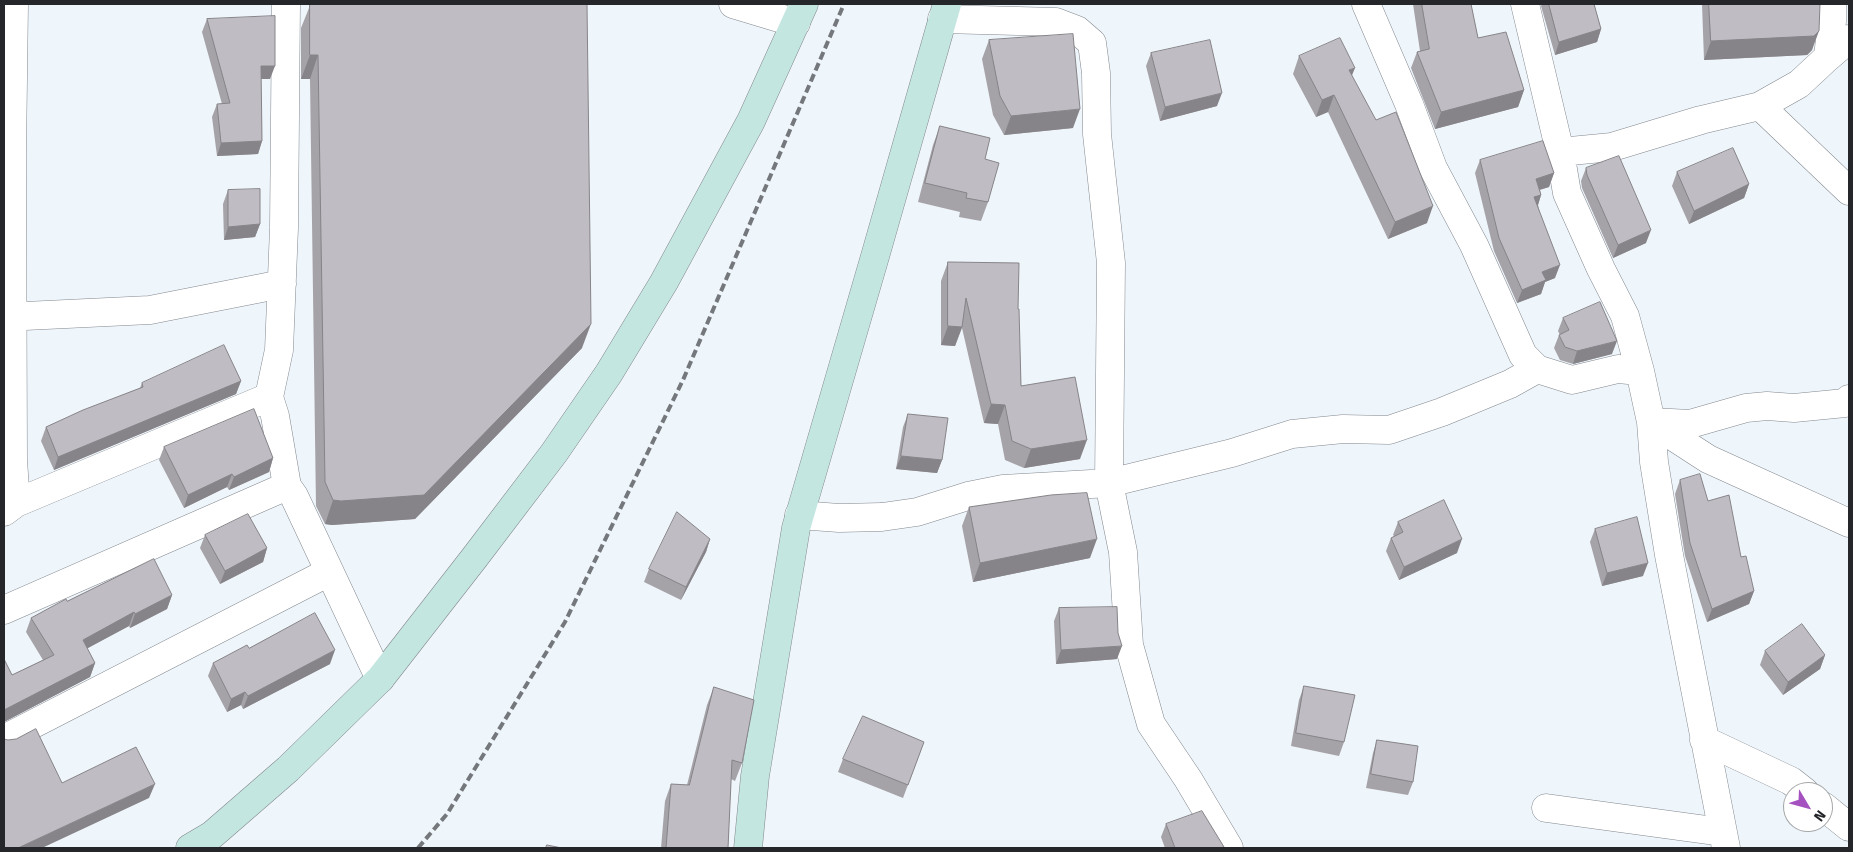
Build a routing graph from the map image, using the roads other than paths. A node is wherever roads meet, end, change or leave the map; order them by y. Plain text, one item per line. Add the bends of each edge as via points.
1 (14, 4) edge
2 (286, 4) edge
3 (733, 4) edge
4 (1366, 4) edge
5 (1525, 4) edge
6 (1832, 4) edge
7 (944, 11) edge
8 (800, 13) edge
9 (1849, 39) edge
10 (1828, 56) junction
11 (1760, 106) junction
12 (1560, 152) junction
13 (8, 153) edge
14 (1849, 191) edge
15 (282, 284) junction
16 (9, 317) edge
17 (1537, 370) junction
18 (1640, 371) junction
19 (269, 397) junction
20 (1849, 399) edge
21 (1650, 422) junction
22 (1109, 483) junction
23 (287, 486) junction
24 (10, 508) edge
25 (799, 515) junction
26 (1849, 523) edge
27 (329, 572) junction
28 (4, 610) edge
29 (380, 679) junction
30 (4, 739) edge
31 (1704, 740) junction
32 (1791, 782) edge
33 (1546, 808) dead end
34 (1833, 814) edge
35 (1849, 827) edge
36 (1724, 840) edge
37 (190, 848) edge
38 (748, 848) edge
39 (1228, 848) edge

1 - 13 street
2 - 15 street
3 - 8 street
4 - 17 street via 1433,168 1474,245 1523,355
5 - 12 street
6 - 10 street
7 - 22 street via 1056,22 1077,30 1092,43 1097,134 1111,263
7 - 25 street
8 - 29 street via 751,121 664,282 609,373 554,453
9 - 10 street
10 - 11 street via 1799,84
11 - 12 street via 1700,120 1612,147
11 - 14 street
12 - 18 street via 1567,194 1626,316
13 - 16 street
15 - 16 street via 150,310
15 - 19 street via 279,350
16 - 24 street via 13,460
17 - 18 street via 1572,380 1618,369
17 - 22 street via 1442,412 1389,430 1343,429 1292,434 1232,453
18 - 21 street
19 - 23 street via 276,416
19 - 24 street
20 - 21 street via 1845,403 1794,408 1746,408 1690,424
21 - 26 street via 1708,459
21 - 31 street via 1669,555
22 - 25 street via 1003,489 917,512 882,517
22 - 39 street via 1123,552 1129,645 1151,724
23 - 27 street
23 - 28 street
25 - 38 street via 755,776
27 - 29 street
27 - 30 street
29 - 37 street via 288,769 212,835
31 - 32 street
31 - 36 street
33 - 36 street
34 - 35 street

